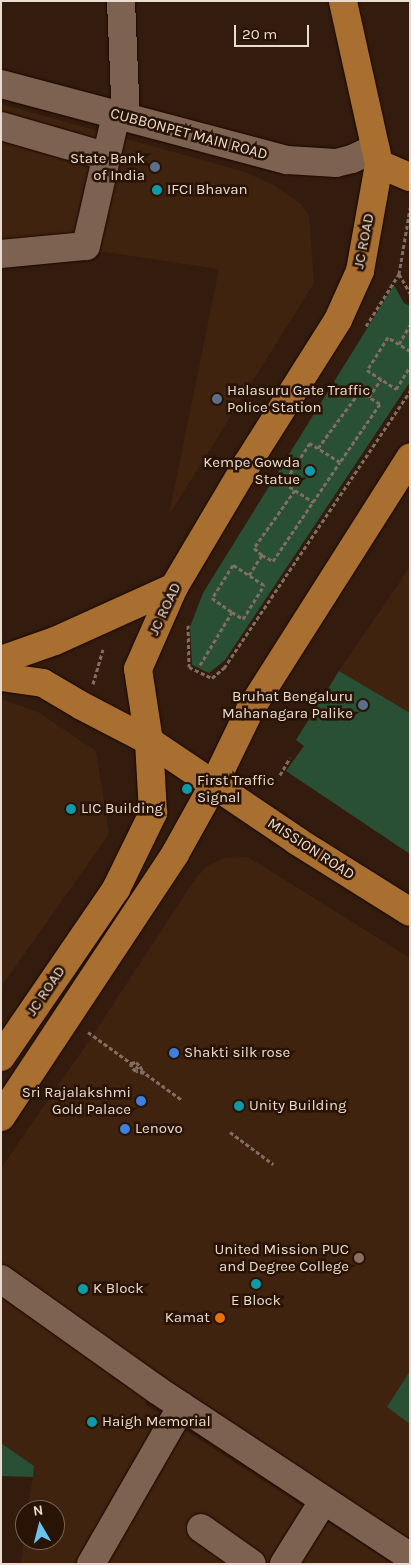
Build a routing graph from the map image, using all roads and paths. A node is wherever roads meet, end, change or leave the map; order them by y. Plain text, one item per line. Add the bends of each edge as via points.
1 (121, 1) edge
2 (343, 1) edge
3 (1, 84) edge
4 (121, 116) junction
5 (1, 126) edge
6 (105, 156) junction
7 (378, 156) junction
8 (410, 176) edge
9 (410, 208) edge
10 (1, 254) edge
11 (399, 274) junction
12 (410, 293) edge
13 (410, 324) edge
14 (362, 333) dead end
15 (399, 344) junction
16 (410, 351) edge
17 (410, 367) edge
18 (381, 379) junction
19 (410, 391) edge
20 (369, 397) junction
21 (318, 448) junction
22 (410, 458) edge
23 (340, 462) junction
24 (295, 490) junction
25 (313, 502) junction
26 (262, 555) junction
27 (248, 575) junction
28 (174, 587) junction
29 (232, 612) junction
30 (191, 618) dead end
31 (104, 645) dead end
32 (1, 660) edge
33 (200, 665) dead end
34 (1, 677) edge
35 (92, 689) dead end
36 (149, 741) junction
37 (290, 758) dead end
38 (280, 774) dead end
39 (214, 784) junction
40 (407, 903) edge
41 (85, 1030) dead end
42 (1, 1057) edge
43 (182, 1100) dead end
44 (1, 1116) edge
45 (230, 1132) dead end
46 (274, 1164) dead end
47 (1, 1279) edge
48 (182, 1406) junction
49 (324, 1500) junction
50 (201, 1528) dead end
51 (410, 1557) edge
52 (91, 1564) edge
53 (252, 1564) edge
54 (284, 1564) edge

1 - 4 street
2 - 7 main road
3 - 4 street, CUBBONPET MAIN ROAD
4 - 6 street
4 - 7 street, CUBBONPET MAIN ROAD via 287,160 336,163
5 - 6 street
6 - 10 street via 86,246
7 - 8 main road
7 - 28 main road, JC ROAD via 360,271 338,320
9 - 11 path
11 - 12 path
11 - 14 path
13 - 15 path
15 - 16 path
15 - 18 path via 388,338 367,370
17 - 18 path via 396,389
18 - 20 path
19 - 30 path via 224,668 212,678 189,667 188,626
20 - 21 path via 360,391
20 - 23 path via 380,404
21 - 23 path
21 - 24 path via 310,443 284,482
22 - 39 main road via 250,710
23 - 25 path
24 - 25 path
24 - 26 path via 254,548
25 - 26 path via 273,561
26 - 27 path
27 - 29 path via 264,585 243,619
27 - 29 path via 233,565 212,598
28 - 32 main road via 55,642
28 - 36 main road, JC ROAD via 138,670
29 - 33 path
31 - 35 path
34 - 36 main road, MISSION ROAD via 43,683
36 - 39 main road, MISSION ROAD
36 - 42 main road, JC ROAD via 153,813 116,889
37 - 38 path
39 - 40 main road, MISSION ROAD via 298,841
39 - 44 main road via 175,854
41 - 43 path
45 - 46 path
47 - 48 street
48 - 49 street
48 - 52 street
49 - 51 street
49 - 54 street
50 - 53 street

